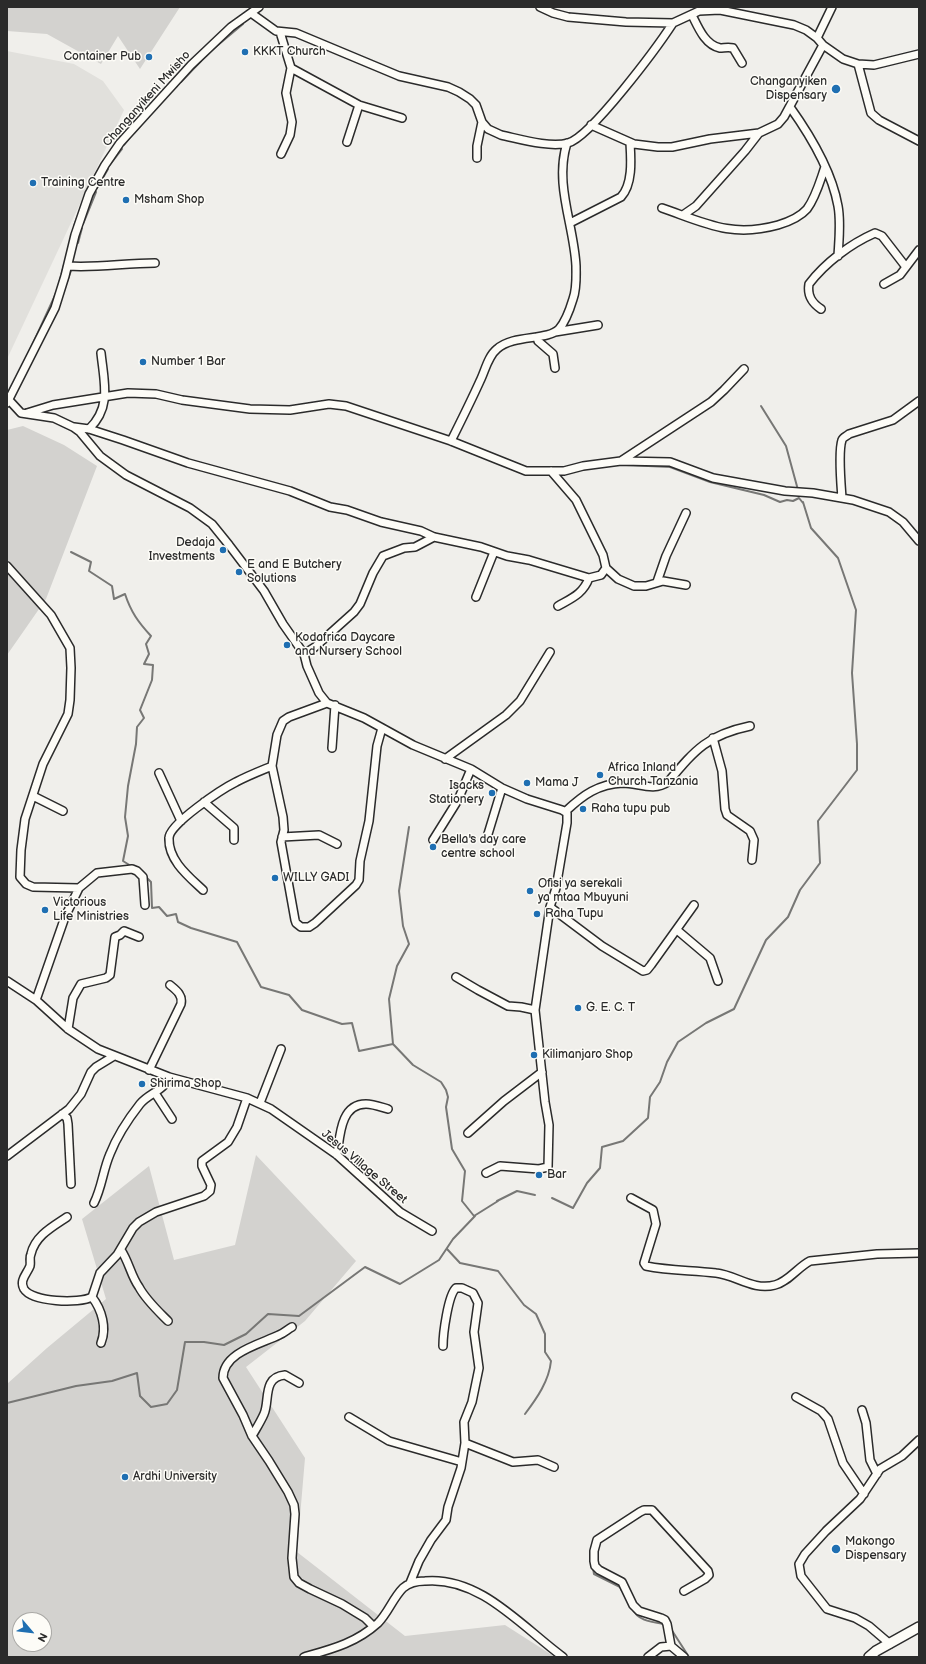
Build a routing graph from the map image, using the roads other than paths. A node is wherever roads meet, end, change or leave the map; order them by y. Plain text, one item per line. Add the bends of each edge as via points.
1 (259, 7) edge
2 (540, 7) edge
3 (832, 7) edge
4 (251, 13) junction
5 (692, 15) junction
6 (673, 23) junction
7 (280, 32) junction
8 (817, 38) junction
9 (823, 45) junction
10 (919, 54) edge
11 (742, 63) dead end
12 (858, 64) junction
13 (291, 68) junction
14 (358, 105) junction
15 (790, 107) junction
16 (402, 118) dead end
17 (482, 122) junction
18 (591, 125) junction
19 (759, 133) junction
20 (919, 141) edge
21 (347, 142) dead end
22 (567, 143) junction
23 (630, 143) junction
24 (281, 154) dead end
25 (477, 158) dead end
26 (825, 167) junction
27 (662, 208) dead end
28 (683, 215) junction
29 (570, 223) junction
30 (919, 250) edge
31 (838, 256) junction
32 (155, 263) dead end
33 (68, 266) junction
34 (906, 267) junction
35 (884, 284) dead end
36 (821, 309) dead end
37 (598, 325) dead end
38 (554, 332) junction
39 (537, 337) junction
40 (101, 353) dead end
41 (555, 368) dead end
42 (744, 369) dead end
43 (105, 396) junction
44 (919, 401) edge
45 (8, 402) edge
46 (25, 413) junction
47 (73, 427) junction
48 (89, 430) junction
49 (451, 441) junction
50 (621, 461) junction
51 (551, 471) junction
52 (842, 498) junction
53 (686, 513) dead end
54 (434, 537) junction
55 (919, 541) edge
56 (494, 552) junction
57 (7, 566) edge
58 (606, 568) junction
59 (589, 578) junction
60 (657, 582) junction
61 (686, 585) dead end
62 (476, 597) dead end
63 (558, 606) dead end
64 (550, 652) dead end
65 (304, 654) junction
66 (327, 703) junction
67 (335, 705) junction
68 (750, 726) dead end
69 (382, 728) junction
70 (713, 738) junction
71 (332, 748) dead end
72 (445, 759) junction
73 (272, 766) junction
74 (471, 769) junction
75 (159, 773) dead end
76 (502, 788) junction
77 (33, 796) junction
78 (204, 802) junction
79 (63, 811) dead end
80 (566, 811) junction
81 (181, 821) junction
82 (488, 834) dead end
83 (282, 837) junction
84 (234, 840) dead end
85 (433, 840) dead end
86 (337, 844) dead end
87 (752, 860) dead end
88 (79, 888) junction
89 (203, 890) dead end
90 (145, 905) dead end
91 (694, 905) dead end
92 (550, 907) junction
93 (677, 930) junction
94 (139, 937) dead end
95 (456, 977) dead end
96 (7, 981) edge
97 (718, 981) dead end
98 (170, 985) dead end
99 (36, 1000) junction
100 (535, 1010) junction
101 (68, 1029) junction
102 (281, 1049) dead end
103 (114, 1056) junction
104 (149, 1070) junction
105 (542, 1072) junction
106 (169, 1077) junction
107 (155, 1092) junction
108 (247, 1098) junction
109 (260, 1103) junction
110 (388, 1109) dead end
111 (62, 1114) junction
112 (172, 1119) dead end
113 (468, 1133) dead end
114 (337, 1155) junction
115 (7, 1156) edge
116 (486, 1173) dead end
117 (71, 1184) dead end
118 (631, 1198) dead end
119 (94, 1203) dead end
120 (67, 1217) dead end
121 (432, 1231) dead end
122 (120, 1250) junction
123 (919, 1253) edge
124 (92, 1297) junction
125 (168, 1321) dead end
126 (292, 1327) dead end
127 (101, 1343) dead end
128 (443, 1346) dead end
129 (299, 1383) dead end
130 (796, 1397) dead end
131 (862, 1410) dead end
132 (349, 1417) dead end
133 (252, 1436) junction
134 (919, 1440) edge
135 (465, 1443) junction
136 (462, 1462) junction
137 (554, 1467) dead end
138 (877, 1474) junction
139 (864, 1494) junction
140 (410, 1583) junction
141 (684, 1591) dead end
142 (373, 1626) junction
143 (918, 1629) edge
144 (890, 1644) junction
145 (671, 1646) junction
146 (304, 1657) edge
147 (563, 1657) edge
148 (648, 1657) edge
149 (684, 1657) edge
150 (869, 1657) edge

1 - 4 street, Changanyikeni Mwisho
2 - 6 street via 568,17
3 - 8 street
4 - 7 street via 276,32
4 - 33 street, Changanyikeni Mwisho via 231,27 191,64 120,143 89,194 75,234
5 - 6 street
5 - 8 street via 706,10 733,12 794,25
5 - 11 street via 706,40 720,48 733,48
6 - 18 street via 657,47
7 - 13 street
7 - 17 street via 296,33 399,76 448,87 476,105
8 - 9 street
9 - 12 street via 843,59
9 - 15 street
10 - 12 street via 874,65
12 - 20 street via 872,113 879,120
13 - 14 street
13 - 24 street via 286,93 292,127
14 - 16 street
14 - 21 street
15 - 19 street via 778,124
15 - 26 street via 808,132
17 - 22 street via 488,129 501,136
17 - 25 street
18 - 22 street via 580,136
18 - 23 street
19 - 23 street via 672,147
19 - 28 street via 696,206
22 - 29 street via 562,180
23 - 29 street via 629,181 625,193
26 - 28 street via 808,207 786,223 759,230 740,231 715,227
26 - 31 street via 837,200 840,234
27 - 28 street
29 - 38 street via 576,289 568,314 562,325
30 - 34 street
31 - 34 street via 875,233 882,236
31 - 36 street via 809,284 810,298
32 - 33 street
33 - 45 street, Changanyikeni Mwisho via 55,308
34 - 35 street via 900,275
37 - 38 street
38 - 39 street
39 - 41 street via 538,341 553,354
39 - 49 street via 517,339 497,349 491,356
40 - 43 street
42 - 50 street via 711,402
43 - 46 street
43 - 48 street via 101,416
43 - 49 street via 128,393 156,394 182,400 273,410 329,404 346,406
44 - 52 street via 893,420 844,437 841,451
45 - 46 street
46 - 47 street via 54,418
47 - 48 street
47 - 65 street via 100,456 126,475 190,508 212,524 264,591
48 - 54 street via 188,463 290,491 330,507 421,531
49 - 51 street via 526,471
50 - 51 street
50 - 52 street via 670,462 713,478
51 - 58 street via 576,500 603,555
52 - 55 street via 890,512 903,522
53 - 60 street
54 - 56 street
54 - 65 street via 415,547 404,548 383,556 354,612
56 - 59 street
56 - 62 street
57 - 77 street via 48,610 70,648 68,714 43,764
58 - 59 street via 601,576
58 - 60 street via 618,579 634,586 646,586
59 - 63 street via 578,595
60 - 61 street
64 - 72 street via 520,701 506,715
65 - 66 street via 307,666
66 - 67 street
66 - 73 street via 283,721 277,735
67 - 69 street
67 - 71 street
68 - 70 street via 729,730
69 - 72 street
69 - 83 street via 377,746 359,880 309,927 301,927 295,920
70 - 80 street via 698,748 662,786 624,783 605,786 586,793
70 - 87 street via 722,771 725,809 727,815 750,831 754,840
72 - 74 street
73 - 78 street via 236,782
73 - 83 street via 284,824
74 - 76 street
74 - 85 street via 458,800
75 - 81 street
76 - 80 street
76 - 82 street
77 - 79 street
77 - 88 street via 25,819 20,877 33,887
78 - 81 street
78 - 84 street via 234,828
80 - 92 street via 567,823 556,888
81 - 89 street via 170,834 170,848 182,870
83 - 86 street via 319,835
88 - 90 street via 97,873 137,870 143,877
88 - 99 street via 65,917
91 - 93 street
92 - 93 street via 602,946 643,971 652,965
92 - 100 street
93 - 97 street via 710,958
94 - 101 street via 124,931 115,937 110,975 78,986 73,998
95 - 100 street via 508,1006
96 - 99 street, Jesus Village Street
98 - 104 street via 182,1000
99 - 101 street, Jesus Village Street
100 - 105 street
101 - 103 street, Jesus Village Street via 98,1049
102 - 109 street
103 - 104 street, Jesus Village Street
103 - 111 street via 91,1072 82,1094
104 - 106 street, Jesus Village Street
105 - 113 street
105 - 116 street via 550,1125 548,1167 540,1169 500,1166
106 - 107 street via 165,1085
106 - 108 street, Jesus Village Street
107 - 112 street
107 - 119 street via 141,1104 115,1143
108 - 109 street, Jesus Village Street
108 - 122 street via 237,1127 228,1142 201,1163 211,1185 209,1193 151,1214 133,1228
109 - 114 street, Jesus Village Street
110 - 114 street via 366,1104 350,1111 340,1128
111 - 115 street
111 - 117 street via 67,1118 68,1124
114 - 121 street, Jesus Village Street via 400,1212
118 - 123 street via 653,1210 656,1224 644,1263 646,1266 661,1269 716,1273 760,1286 780,1283 810,1261 877,1254
120 - 124 street via 46,1231 34,1246 30,1254 29,1268 23,1278 24,1290 50,1300 74,1302
122 - 124 street via 100,1273
122 - 125 street via 138,1286
124 - 127 street via 104,1326
126 - 133 street via 250,1347 226,1365 223,1372 223,1378
128 - 135 street via 449,1298 452,1290 462,1288 473,1293 478,1303 474,1332 479,1368 472,1402 464,1422
129 - 133 street via 285,1375 273,1381 266,1393 264,1414
130 - 139 street via 821,1411 828,1418 843,1463
131 - 138 street via 870,1460
132 - 136 street via 389,1441
133 - 142 street via 294,1505 294,1577 299,1583 365,1618
134 - 138 street
135 - 136 street
135 - 137 street via 513,1462 538,1460
136 - 140 street via 446,1520 419,1561
138 - 139 street
139 - 144 street via 805,1554 799,1564 799,1570 827,1609 855,1618
140 - 142 street via 397,1595
140 - 147 street via 437,1580 477,1590
141 - 145 street via 705,1579 709,1575 708,1571 652,1510 640,1512 597,1540 594,1551 595,1566 622,1582 633,1605 639,1611 665,1620
142 - 146 street via 360,1638
143 - 144 street
144 - 150 street
145 - 148 street via 660,1647
145 - 149 street

